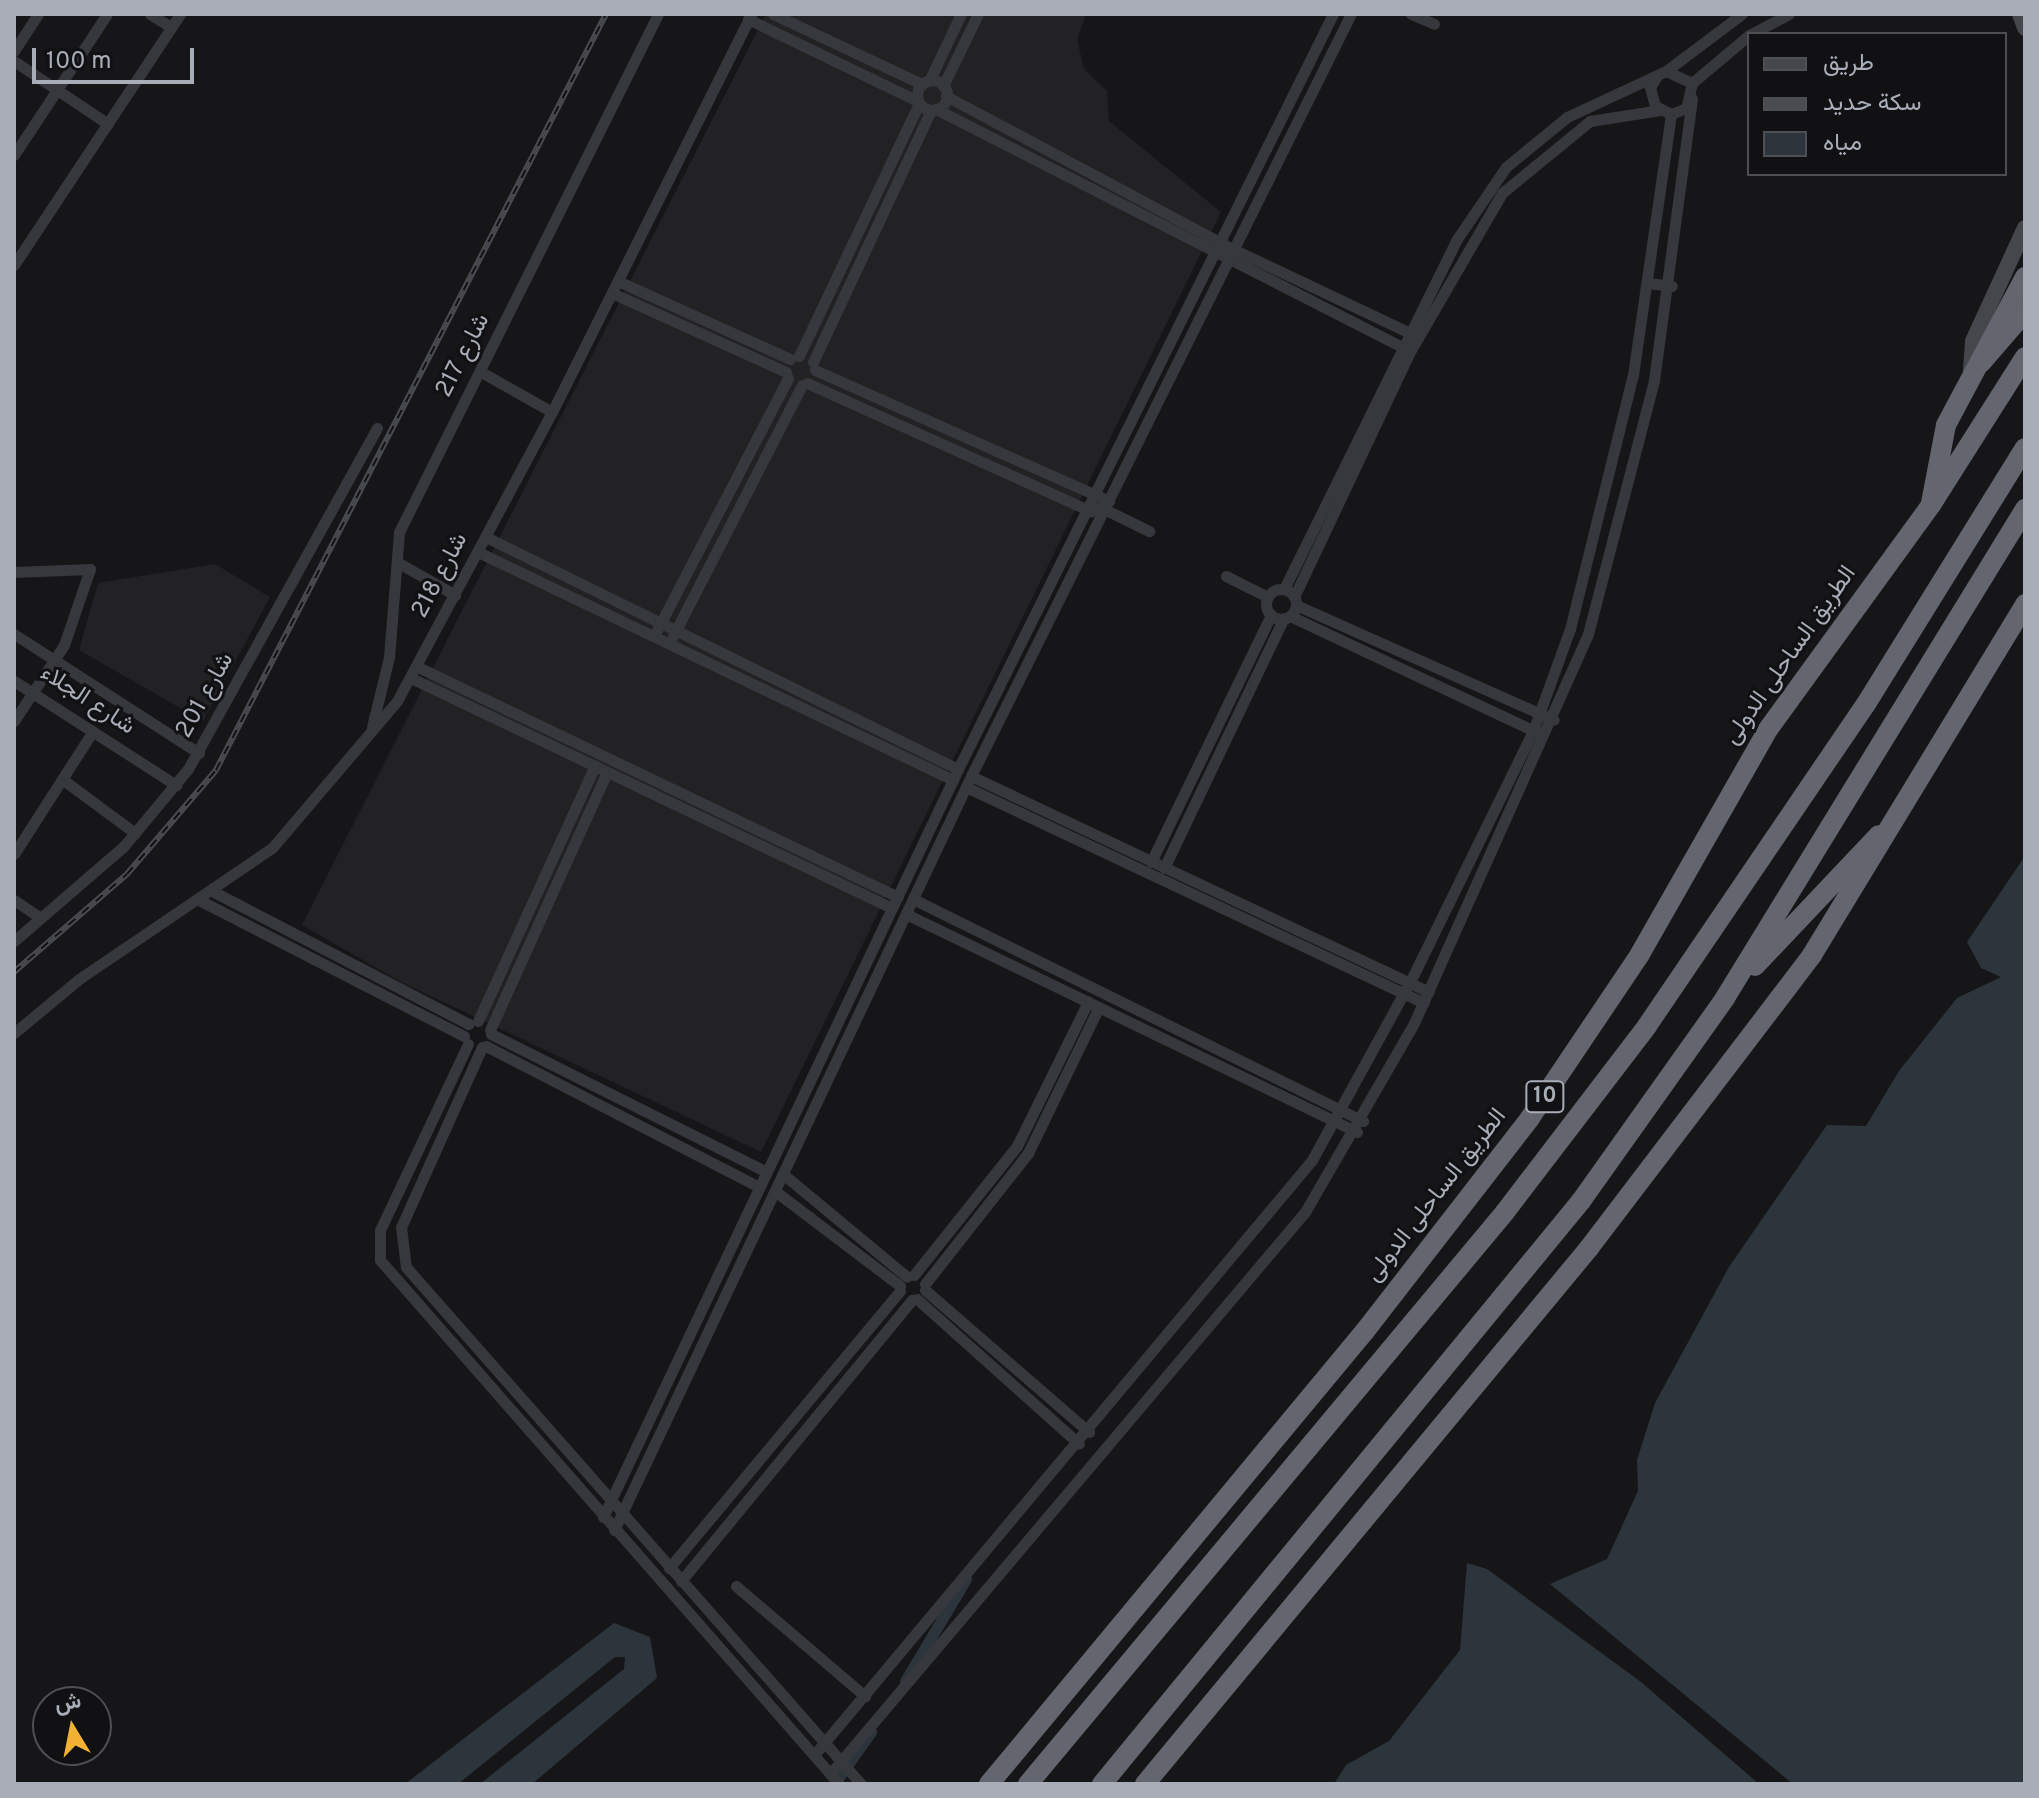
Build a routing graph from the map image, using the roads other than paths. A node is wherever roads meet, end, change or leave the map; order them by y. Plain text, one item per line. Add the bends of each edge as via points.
1 (38, 14) edge
2 (107, 14) edge
3 (150, 14) edge
4 (180, 14) edge
5 (658, 14) edge
6 (773, 14) edge
7 (961, 14) edge
8 (978, 14) edge
9 (1333, 14) edge
10 (1351, 14) edge
11 (1411, 14) edge
12 (1742, 14) edge
13 (1789, 14) edge
14 (2020, 14) edge
15 (749, 16) edge
16 (1434, 24) dead end
17 (171, 27) junction
18 (2025, 28) edge
19 (1756, 32) edge
20 (1747, 37) edge
21 (14, 51) edge
22 (14, 61) edge
23 (1661, 73) junction
24 (926, 83) junction
25 (1692, 83) junction
26 (57, 90) junction
27 (945, 91) junction
28 (1692, 99) junction
29 (918, 102) junction
30 (934, 110) junction
31 (1665, 112) junction
32 (108, 124) junction
33 (14, 155) edge
34 (2025, 228) edge
35 (1217, 247) junction
36 (1232, 255) junction
37 (16, 258) edge
38 (2025, 277) edge
39 (618, 281) junction
40 (1648, 283) junction
41 (1672, 286) junction
42 (612, 293) junction
43 (2025, 312) edge
44 (1414, 335) junction
45 (1406, 348) junction
46 (2025, 357) edge
47 (794, 358) junction
48 (814, 366) junction
49 (1971, 370) junction
50 (481, 372) junction
51 (787, 375) junction
52 (804, 384) junction
53 (552, 412) junction
54 (377, 428) dead end
55 (2025, 448) edge
56 (1089, 501) junction
57 (1931, 505) junction
58 (1105, 509) junction
59 (2025, 509) edge
60 (1149, 531) dead end
61 (486, 537) junction
62 (478, 552) junction
63 (397, 562) junction
64 (14, 572) edge
65 (1226, 576) dead end
66 (455, 595) junction
67 (1268, 597) junction
68 (2025, 604) edge
69 (1290, 605) junction
70 (1271, 615) junction
71 (661, 623) junction
72 (676, 631) junction
73 (14, 634) edge
74 (654, 636) junction
75 (670, 644) junction
76 (55, 661) junction
77 (748, 666) junction
78 (415, 673) junction
79 (741, 678) junction
80 (14, 681) edge
81 (33, 693) junction
82 (1539, 713) junction
83 (1554, 720) junction
84 (14, 721) edge
85 (93, 731) junction
86 (1533, 731) junction
87 (370, 736) junction
88 (1547, 737) junction
89 (556, 740) junction
90 (199, 753) junction
91 (595, 765) junction
92 (607, 772) junction
93 (956, 775) junction
94 (62, 779) junction
95 (969, 782) junction
96 (176, 785) junction
97 (688, 804) junction
98 (1896, 818) junction
99 (135, 833) junction
100 (14, 854) edge
101 (1151, 862) junction
102 (1164, 868) junction
103 (212, 891) junction
104 (913, 899) junction
105 (14, 900) edge
106 (199, 900) junction
107 (895, 902) junction
108 (906, 914) junction
109 (41, 918) junction
110 (14, 941) edge
111 (1410, 982) junction
112 (1429, 992) junction
113 (1403, 994) junction
114 (1725, 998) junction
115 (1424, 1003) junction
116 (1093, 1005) junction
117 (474, 1022) junction
118 (491, 1032) junction
119 (14, 1033) edge
120 (466, 1040) junction
121 (484, 1047) junction
122 (1343, 1110) junction
123 (1363, 1121) junction
124 (1336, 1122) junction
125 (1357, 1132) junction
126 (766, 1172) junction
127 (783, 1174) junction
128 (759, 1187) junction
129 (775, 1191) junction
130 (740, 1227) junction
131 (753, 1238) junction
132 (905, 1282) junction
133 (919, 1294) junction
134 (1089, 1432) junction
135 (1079, 1444) junction
136 (610, 1501) junction
137 (622, 1513) junction
138 (603, 1517) junction
139 (614, 1530) junction
140 (669, 1568) junction
141 (681, 1581) junction
142 (736, 1586) dead end
143 (865, 1696) junction
144 (825, 1743) junction
145 (814, 1755) junction
146 (841, 1761) junction
147 (830, 1774) junction
148 (839, 1784) edge
149 (861, 1784) edge
150 (989, 1784) edge
151 (1028, 1784) edge
152 (1102, 1784) edge
153 (1145, 1784) edge

1 - 21 street
2 - 26 street
3 - 17 street
4 - 17 street
5 - 50 street, شارع 217
6 - 24 street
7 - 24 street
8 - 27 street
9 - 35 street
10 - 36 street
11 - 16 street
12 - 23 street
13 - 19 street
14 - 18 street
15 - 29 street
15 - 39 street, شارع 218
17 - 32 street
20 - 25 street
22 - 26 street
23 - 25 street
23 - 31 street via 1650,94
23 - 44 street via 1567,117 1524,147 1457,239
24 - 27 street
24 - 29 street
25 - 28 street
26 - 32 street
26 - 33 street
27 - 30 street
27 - 35 street
28 - 31 street
28 - 41 street
29 - 30 street
29 - 47 street
30 - 35 street
30 - 48 street
31 - 40 street
31 - 44 street via 1590,121 1522,171 1485,218
32 - 37 street
34 - 49 street via 1973,341
35 - 36 street
35 - 56 street
36 - 44 street
36 - 45 street
36 - 58 street
38 - 49 highway
39 - 42 street, شارع 218
39 - 47 street
40 - 41 street
40 - 82 street via 1597,530
41 - 83 street via 1613,550
42 - 51 street
42 - 53 street, شارع 218
43 - 49 highway via 2005,342
44 - 45 street
45 - 69 street
46 - 57 highway, الطريق الساحلى الدولى / 10
47 - 48 street
47 - 51 street
48 - 52 street
48 - 56 street
49 - 57 highway via 1936,456
50 - 53 street
50 - 63 street, شارع 217 via 399,532
51 - 52 street
51 - 71 street
52 - 56 street
52 - 72 street
53 - 61 street, شارع 218
54 - 90 street, شارع 201
55 - 151 highway, 10 via 1866,704 1647,1026 1505,1212
56 - 58 street
56 - 93 street
57 - 150 highway, الطريق الساحلى الدولى / 10 via 1769,728 1640,954 1537,1108 1365,1331
58 - 60 street
58 - 95 street
59 - 114 highway
61 - 62 street, شارع 218
61 - 71 street
62 - 66 street, شارع 218
62 - 74 street
63 - 66 street
63 - 87 street, شارع 217 via 387,674
64 - 76 street via 90,569
65 - 67 street
66 - 78 street, شارع 218
67 - 69 street
67 - 70 street
68 - 98 highway
69 - 70 street
69 - 82 street
69 - 86 street
69 - 102 street
70 - 101 street
71 - 72 street
71 - 74 street
72 - 75 street
72 - 77 street
73 - 76 street
74 - 75 street
75 - 79 street
76 - 81 street
76 - 90 street
77 - 79 street
77 - 93 street
78 - 87 street, شارع 218
78 - 89 street
79 - 93 street
80 - 81 street, شارع الجلاء
81 - 84 street
81 - 85 street, شارع الجلاء
82 - 83 street
82 - 86 street
83 - 88 street
85 - 94 street
85 - 96 street, شارع الجلاء
86 - 88 street
86 - 111 street
87 - 103 street, شارع 218 via 296,825
88 - 112 street
89 - 91 street
89 - 97 street
90 - 96 street, شارع 201
91 - 92 street
91 - 117 street
92 - 97 street
92 - 118 street
93 - 107 street
94 - 99 street
94 - 100 street
95 - 101 street
95 - 104 street
95 - 113 street
96 - 99 street, شارع 201
97 - 107 street
98 - 114 highway
98 - 153 highway via 1840,916 1589,1248
99 - 109 street, شارع 201
101 - 102 street
102 - 111 street
103 - 106 street, شارع 218
103 - 117 street
104 - 108 street
104 - 122 street
105 - 109 street
106 - 119 street, شارع 218 via 79,979
106 - 120 street
107 - 126 street
108 - 116 street
108 - 127 street
109 - 110 street, شارع 201
111 - 112 street
111 - 113 street
112 - 115 street
113 - 115 street
113 - 122 street
114 - 152 highway via 1581,1201
115 - 123 street
116 - 124 street
116 - 132 street via 1017,1146
116 - 133 street via 1028,1153
117 - 118 street
117 - 120 street
118 - 121 street
118 - 126 street
120 - 121 street
120 - 138 street via 380,1230 380,1260
121 - 128 street
121 - 136 street via 401,1227 401,1258
122 - 123 street
122 - 124 street
123 - 125 street
124 - 125 street
124 - 134 street
125 - 146 street via 1319,1193 1228,1309
126 - 128 street
127 - 129 street
127 - 132 street
128 - 130 street
129 - 131 street
129 - 132 street
130 - 131 street
130 - 136 street
131 - 137 street
132 - 133 street
132 - 133 street
132 - 140 street
133 - 134 street
133 - 135 street
133 - 141 street
134 - 135 street
135 - 143 street
136 - 137 street
136 - 138 street
137 - 139 street
137 - 140 street
138 - 139 street
139 - 145 street
140 - 141 street
141 - 144 street
142 - 143 street
143 - 144 street
144 - 145 street
144 - 146 street
145 - 147 street
146 - 147 street
146 - 149 street
147 - 148 street

